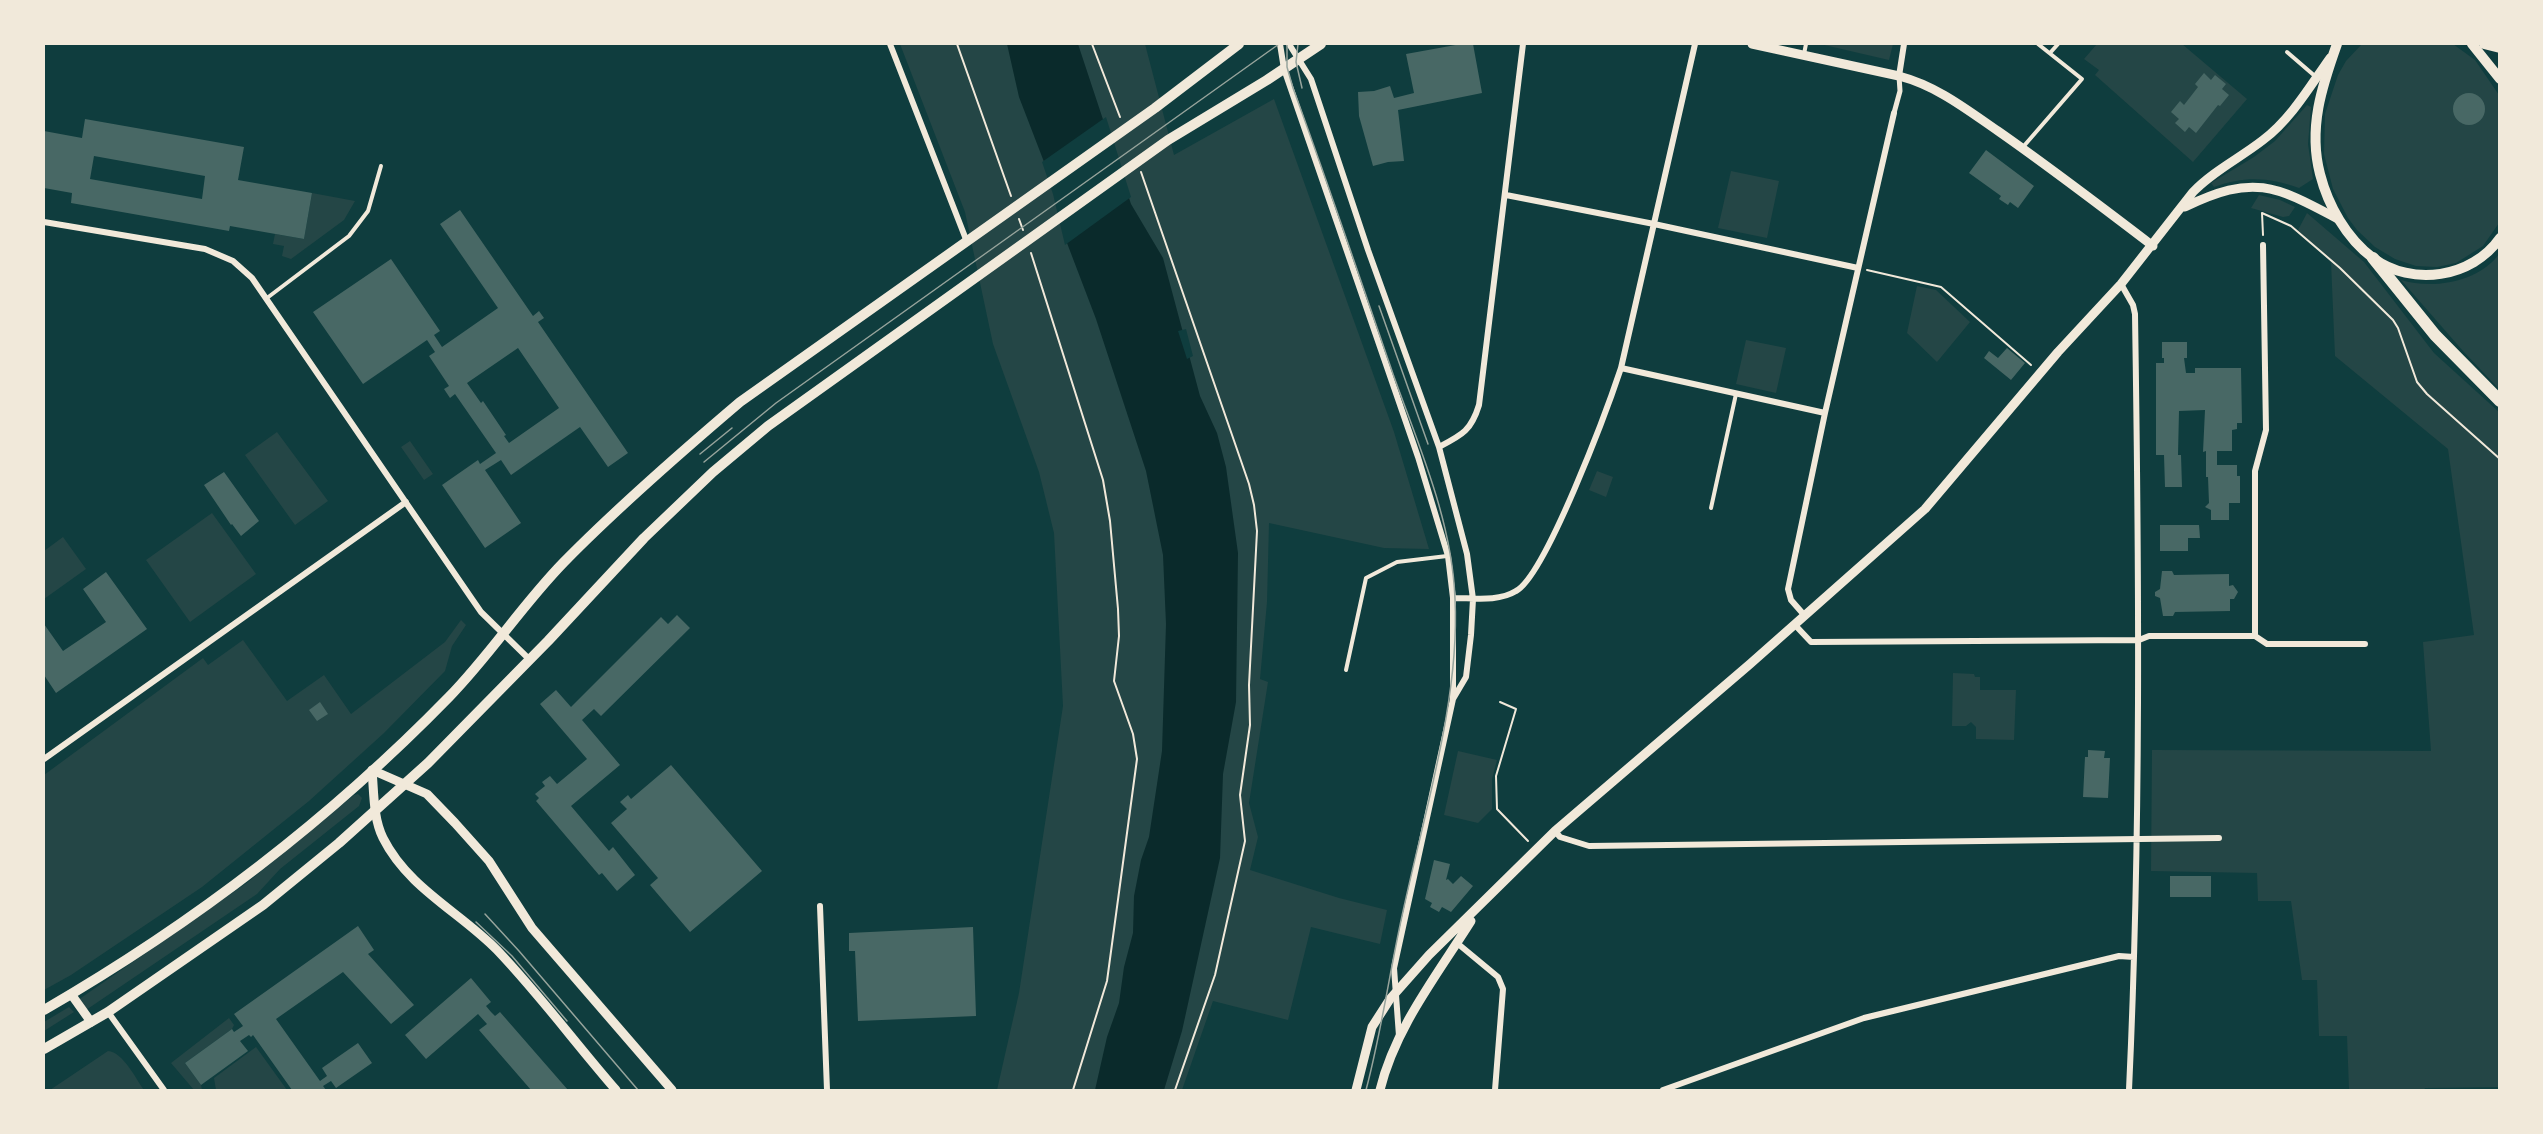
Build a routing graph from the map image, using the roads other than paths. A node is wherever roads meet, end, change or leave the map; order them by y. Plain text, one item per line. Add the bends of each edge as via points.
1 (890, 44) edge
2 (1239, 44) edge
3 (1280, 44) edge
4 (1289, 44) edge
5 (1322, 44) edge
6 (1522, 44) edge
7 (1695, 44) edge
8 (1752, 44) edge
9 (1806, 44) edge
10 (1904, 44) edge
11 (2038, 44) edge
12 (2058, 44) edge
13 (2472, 44) edge
14 (2484, 44) edge
15 (2338, 46) edge
16 (2499, 48) edge
17 (2287, 52) dead end
18 (2050, 53) junction
19 (1804, 54) junction
20 (1299, 59) junction
21 (1284, 69) junction
22 (1899, 76) junction
23 (2316, 77) junction
24 (2499, 79) edge
25 (1894, 113) joint
26 (2022, 148) junction
27 (381, 166) dead end
28 (1506, 195) junction
29 (2183, 208) junction
30 (2338, 219) junction
31 (44, 222) edge
32 (1654, 224) junction
33 (2499, 238) edge
34 (968, 242) junction
35 (2263, 245) road end
36 (2153, 246) junction
37 (2373, 258) junction
38 (1858, 268) junction
39 (2121, 285) junction
40 (267, 298) junction
41 (1621, 368) junction
42 (1736, 394) junction
43 (2499, 401) edge
44 (1826, 413) junction
45 (1439, 447) junction
46 (406, 502) junction
47 (1711, 508) dead end
48 (1448, 556) junction
49 (1453, 598) junction
50 (1473, 598) junction
51 (1805, 616) junction
52 (1795, 625) junction
53 (504, 634) junction
54 (2255, 636) junction
55 (2139, 640) junction
56 (2365, 644) dead end
57 (529, 659) junction
58 (1346, 669) dead end
59 (1453, 699) junction
60 (44, 759) edge
61 (372, 770) junction
62 (405, 783) junction
63 (376, 811) junction
64 (1555, 831) junction
65 (2219, 838) dead end
66 (2135, 839) junction
67 (820, 906) dead end
68 (1478, 909) junction
69 (1457, 943) junction
70 (2134, 957) junction
71 (71, 994) junction
72 (1395, 995) junction
73 (44, 1010) edge
74 (108, 1012) junction
75 (91, 1023) junction
76 (1399, 1036) junction
77 (44, 1049) edge
78 (164, 1090) edge
79 (616, 1090) edge
80 (672, 1090) edge
81 (827, 1090) edge
82 (1356, 1090) edge
83 (1380, 1090) edge
84 (1495, 1090) edge
85 (1663, 1090) edge
86 (2129, 1090) edge

1 - 34 street
2 - 34 main road
3 - 21 street
4 - 20 street
5 - 20 main road
6 - 28 street
7 - 32 street
8 - 19 street
9 - 19 lane
10 - 22 street
11 - 18 lane
12 - 18 lane
13 - 24 main road
14 - 16 main road
15 - 23 street
15 - 30 main road via 2318,109 2315,132 2319,172
17 - 23 lane
18 - 26 lane via 2082,79
19 - 22 street
20 - 21 main road
20 - 45 street via 1311,79
21 - 48 street
21 - 57 main road via 1168,140 759,433 644,538
22 - 25 street
22 - 26 street via 1921,81 1941,92
23 - 29 street via 2271,133 2204,180
25 - 38 street
26 - 36 street
27 - 40 lane via 368,211 349,236
28 - 32 street
28 - 45 street via 1479,405 1474,423 1464,434
29 - 30 street via 2222,191 2258,186 2292,195
29 - 36 street
30 - 37 main road
31 - 40 street via 205,249 233,261
32 - 38 street
32 - 41 street
33 - 37 main road via 2481,259 2440,275 2407,272
34 - 53 main road via 769,381 706,431 564,562
35 - 54 street via 2266,430 2255,471
36 - 39 street
37 - 43 highway via 2435,335
38 - 44 street
39 - 51 street via 1925,509
39 - 55 street via 2133,305
40 - 46 street
41 - 42 street
41 - 50 street via 1548,549 1533,575 1524,586 1509,594
42 - 44 street
42 - 47 lane
44 - 51 street via 1788,589 1791,600
45 - 50 street via 1467,554
46 - 53 street via 481,612
46 - 60 street
48 - 49 street
48 - 58 lane via 1397,562 1366,578
49 - 50 street
49 - 59 street
50 - 59 street via 1466,677
51 - 52 street
52 - 55 street via 1811,642
52 - 64 street
53 - 57 street
53 - 61 main road via 456,690
54 - 55 street via 2149,636
54 - 56 street via 2266,644
55 - 66 street
57 - 62 main road
59 - 72 street via 1394,968
61 - 62 street
61 - 63 street
61 - 71 main road via 282,848 209,903
62 - 63 main road
62 - 80 street via 427,794 489,861 532,928
63 - 74 main road via 263,905
63 - 79 street via 382,837 399,861 424,890 496,949
64 - 66 street via 1560,837 1589,846
64 - 68 street
65 - 66 street
66 - 70 street
67 - 81 street
68 - 69 street
68 - 72 street via 1429,955
69 - 76 street
69 - 84 street via 1498,977 1503,989
70 - 85 street via 2119,956 1864,1018
70 - 86 street
71 - 73 main road
71 - 75 street
72 - 76 street
72 - 82 street via 1372,1027
74 - 75 main road
74 - 78 street
75 - 77 main road
76 - 83 street

